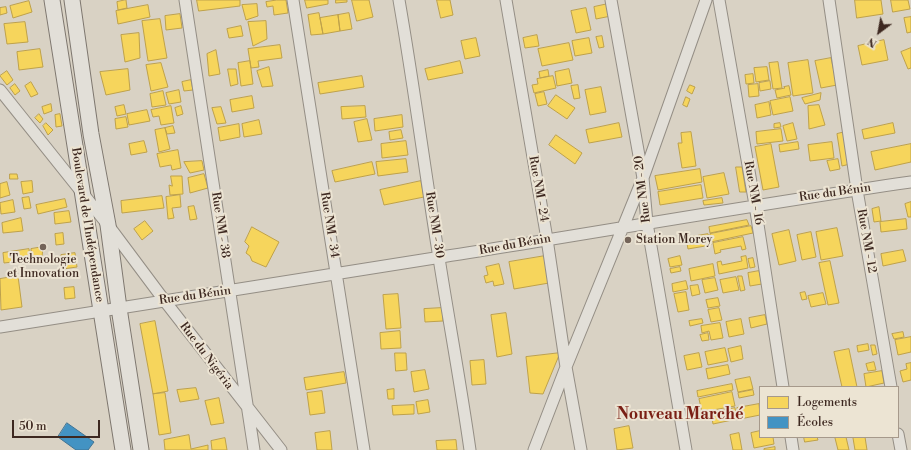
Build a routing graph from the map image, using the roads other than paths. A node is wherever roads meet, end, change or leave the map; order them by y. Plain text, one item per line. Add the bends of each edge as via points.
1 (52, 0) edge
2 (72, 0) edge
3 (185, 0) edge
4 (293, 0) edge
5 (399, 0) edge
6 (506, 0) edge
7 (611, 0) edge
8 (706, 0) edge
9 (719, 0) edge
10 (829, 0) edge
11 (0, 90) edge
12 (643, 178) junction
13 (911, 182) edge
14 (857, 190) junction
15 (83, 194) junction
16 (755, 205) junction
17 (647, 223) junction
18 (108, 225) junction
19 (623, 227) junction
20 (547, 239) junction
21 (439, 258) junction
22 (337, 274) junction
23 (230, 291) junction
24 (164, 300) junction
25 (119, 308) junction
26 (100, 310) junction
27 (0, 327) edge
28 (566, 367) junction
29 (784, 386) edge
30 (891, 386) edge
31 (247, 409) junction
32 (791, 438) edge
33 (899, 438) edge
34 (123, 450) edge
35 (141, 450) edge
36 (254, 450) edge
37 (280, 450) edge
38 (364, 450) edge
39 (470, 450) edge
40 (534, 450) edge
41 (582, 450) edge
42 (686, 450) edge
43 (793, 450) edge
44 (901, 450) edge

1 - 15 main road, Boulevard de l'Indépendance
2 - 18 main road, Boulevard de l'Indépendance via 91,134
3 - 23 street, Rue NM - 38
4 - 22 street, Rue NM - 34
5 - 21 street, Rue NM - 30
6 - 20 street, Rue NM - 24
7 - 12 street, Rue NM - 20
8 - 12 street
9 - 16 street, Rue NM - 16
10 - 14 street, Rue NM - 12
11 - 15 street, Rue du Nigéria
12 - 17 street, Rue NM - 20
12 - 19 street
13 - 14 street, Rue du Bénin
14 - 16 street, Rue du Bénin
14 - 30 street, Rue NM - 12
15 - 18 street, Rue du Nigéria
15 - 26 main road, Boulevard de l'Indépendance
16 - 17 street, Rue du Bénin
16 - 29 street, Rue NM - 16
17 - 19 street, Rue du Bénin
17 - 42 street, Rue NM - 20
18 - 24 street, Rue du Nigéria
18 - 25 main road, Boulevard de l'Indépendance
19 - 20 street, Rue du Bénin
19 - 28 street
20 - 21 street, Rue du Bénin
20 - 28 street, Rue NM - 24
21 - 22 street, Rue du Bénin
21 - 39 street, Rue NM - 30
22 - 23 street, Rue du Bénin
22 - 38 street, Rue NM - 34
23 - 24 street, Rue du Bénin
23 - 31 street, Rue NM - 38
24 - 25 street, Rue du Bénin
24 - 31 street, Rue du Nigéria
25 - 26 street, Rue du Bénin
25 - 35 main road, Boulevard de l'Indépendance
26 - 27 street, Rue du Bénin
26 - 34 main road, Boulevard de l'Indépendance
28 - 40 street
28 - 41 street, Rue NM - 24
31 - 36 street, Rue NM - 38
31 - 37 street, Rue du Nigéria
32 - 43 street
33 - 44 street

